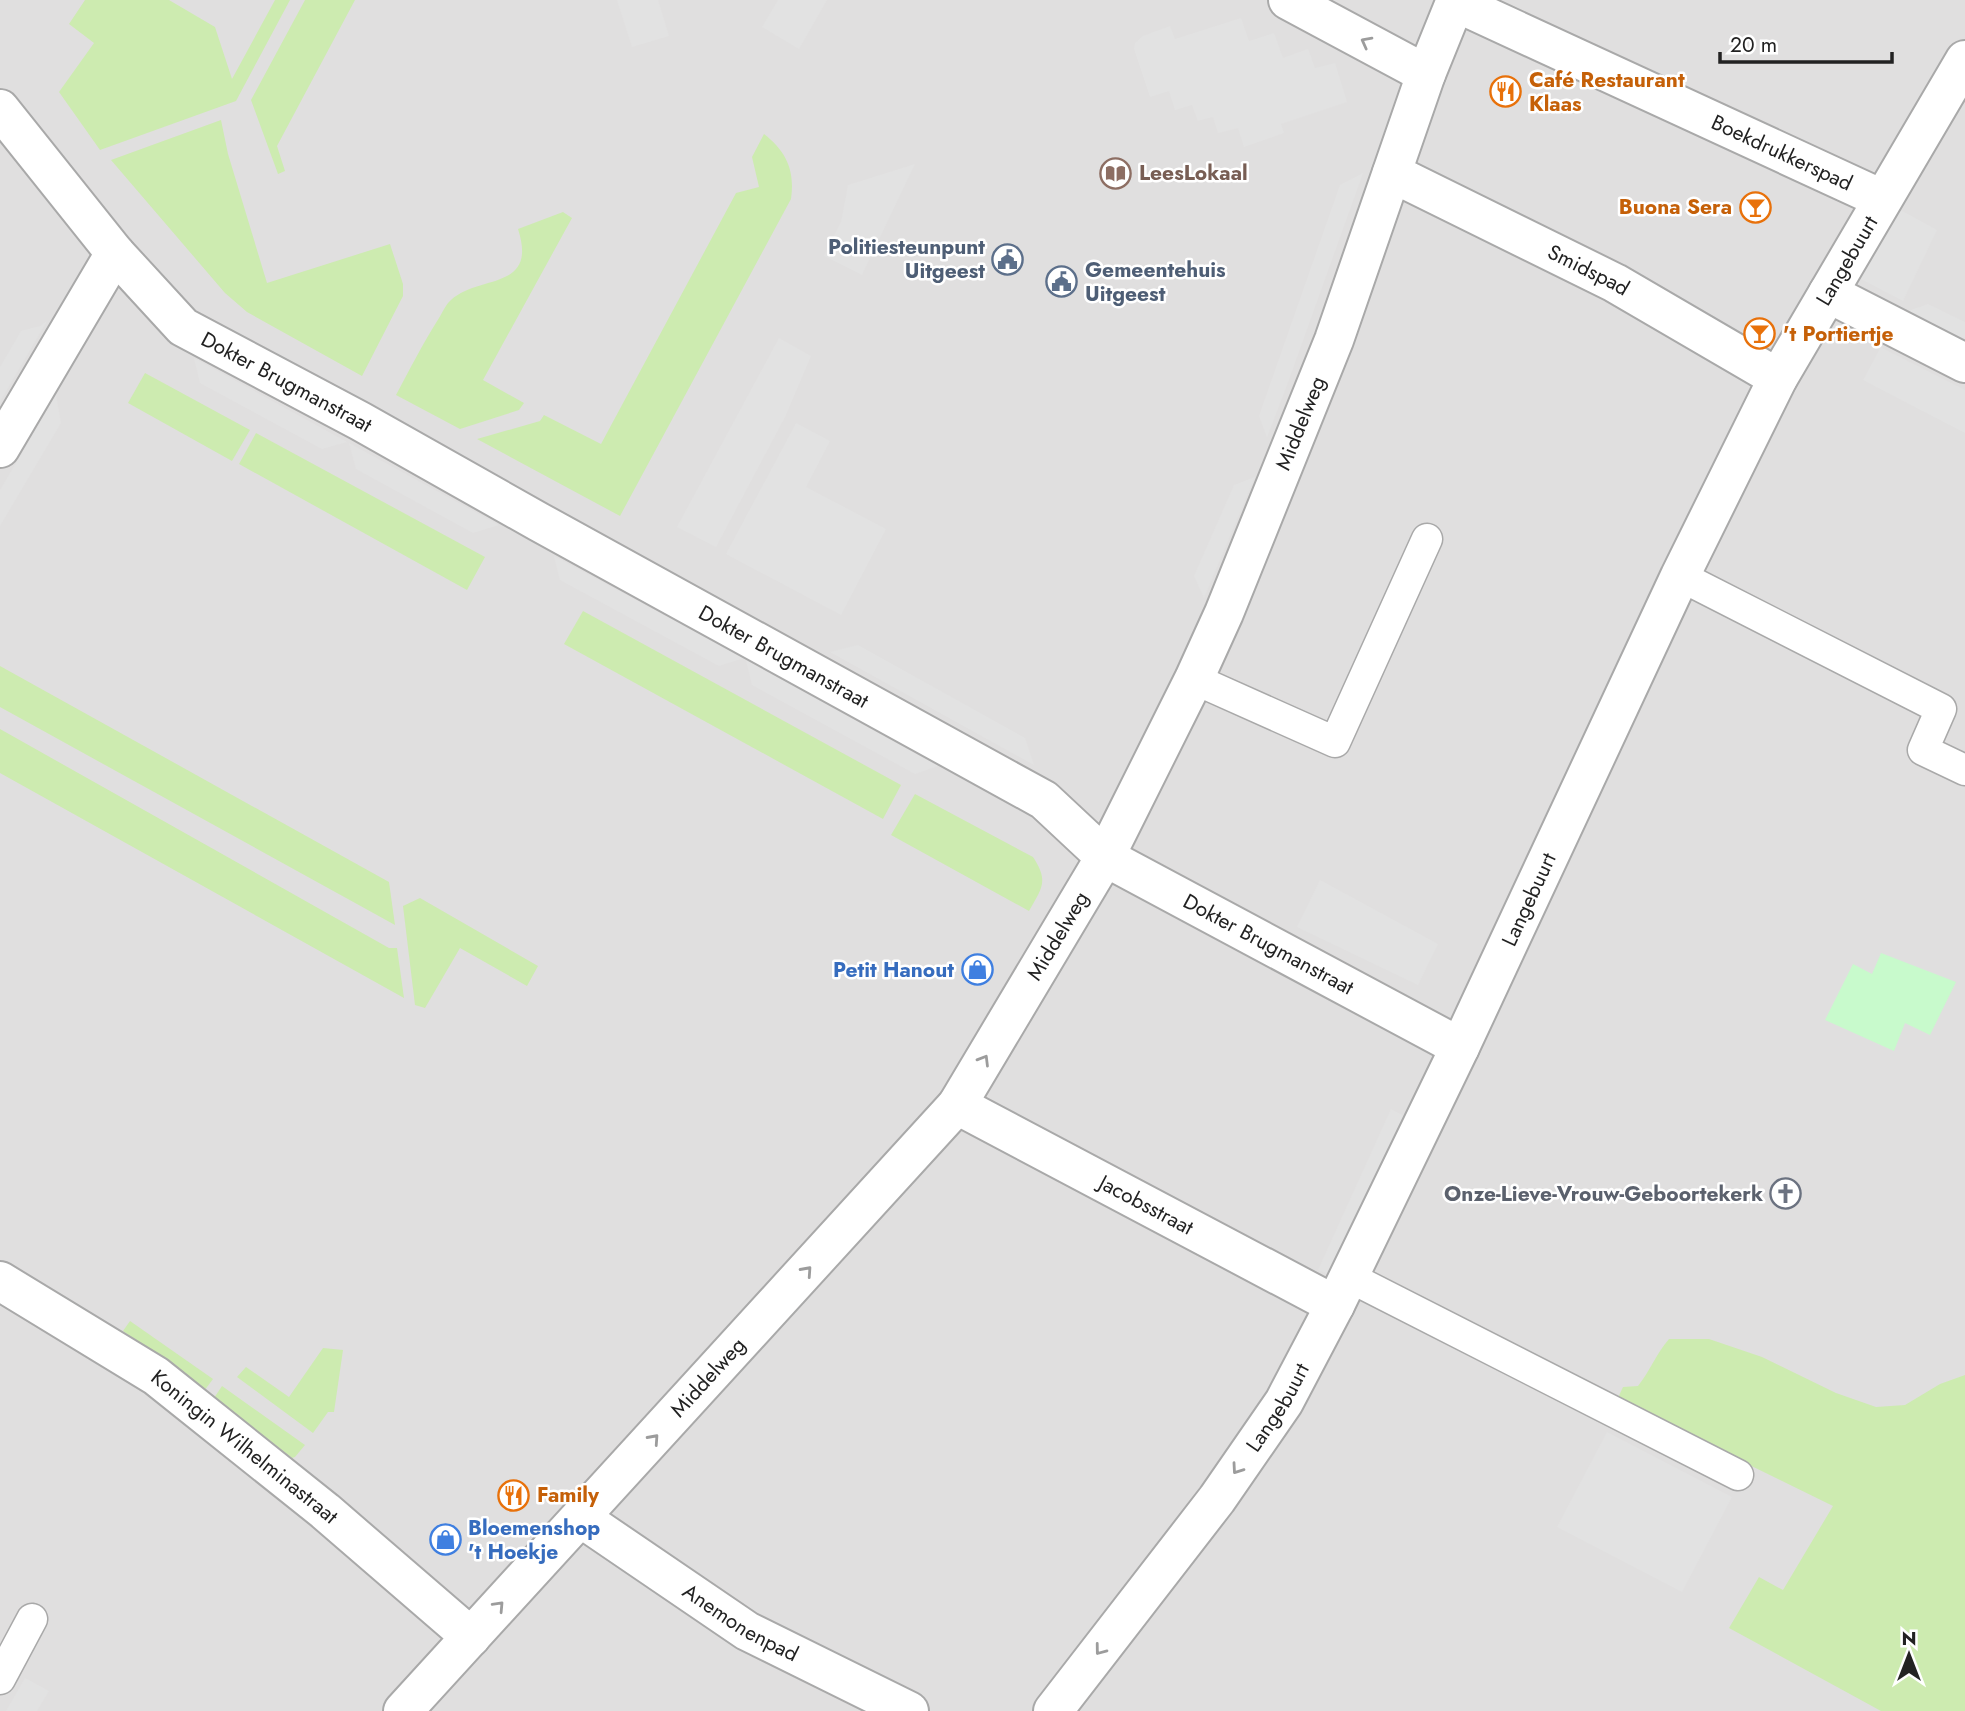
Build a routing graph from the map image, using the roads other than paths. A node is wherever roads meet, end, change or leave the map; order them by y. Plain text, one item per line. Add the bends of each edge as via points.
1 (1288, 0) edge
2 (1455, 1) edge
3 (1965, 60) edge
4 (1426, 74) junction
5 (0, 109) edge
6 (1392, 173) junction
7 (1882, 200) junction
8 (115, 253) junction
9 (1828, 293) junction
10 (1965, 363) edge
11 (1778, 377) junction
12 (0, 448) edge
13 (1427, 539) dead end
14 (1680, 576) junction
15 (1194, 679) junction
16 (1965, 769) edge
17 (1105, 857) junction
18 (1460, 1047) junction
19 (957, 1105) junction
20 (0, 1281) edge
21 (1342, 1291) junction
22 (1738, 1475) dead end
23 (581, 1518) junction
24 (33, 1619) dead end
25 (471, 1636) junction
26 (0, 1679) edge
27 (403, 1711) edge
28 (909, 1711) edge
29 (1053, 1711) edge

4 -> 1 street
2 - 4 street, Middelweg
2 - 7 street, Boekdrukkerspad
3 - 7 street, Langebuurt
4 - 6 street, Middelweg
5 - 8 street, Dokter Brugmanstraat
6 - 11 street, Smidspad via 1615,283
6 - 15 street, Middelweg via 1334,340
7 - 9 street, Langebuurt
8 - 12 street
8 - 17 street, Dokter Brugmanstraat via 183,327 1044,800
9 - 10 street
9 - 11 street, Langebuurt
11 - 14 street, Langebuurt
13 - 15 lane via 1335,742
14 - 16 lane via 1941,709 1923,750
14 - 18 street, Langebuurt
15 - 17 street, Middelweg
17 - 18 street, Dokter Brugmanstraat
19 -> 17 street, Middelweg
18 - 21 street, Langebuurt
19 - 21 street, Jacobsstraat
23 -> 19 street, Middelweg
20 - 25 street, Koningin Wilhelminastraat via 156,1376
21 - 22 lane
21 -> 29 street, Langebuurt via 1284,1402
25 -> 23 street, Middelweg
23 - 28 street, Anemonenpad via 747,1631
24 - 26 lane
25 - 27 street, Middelweg

